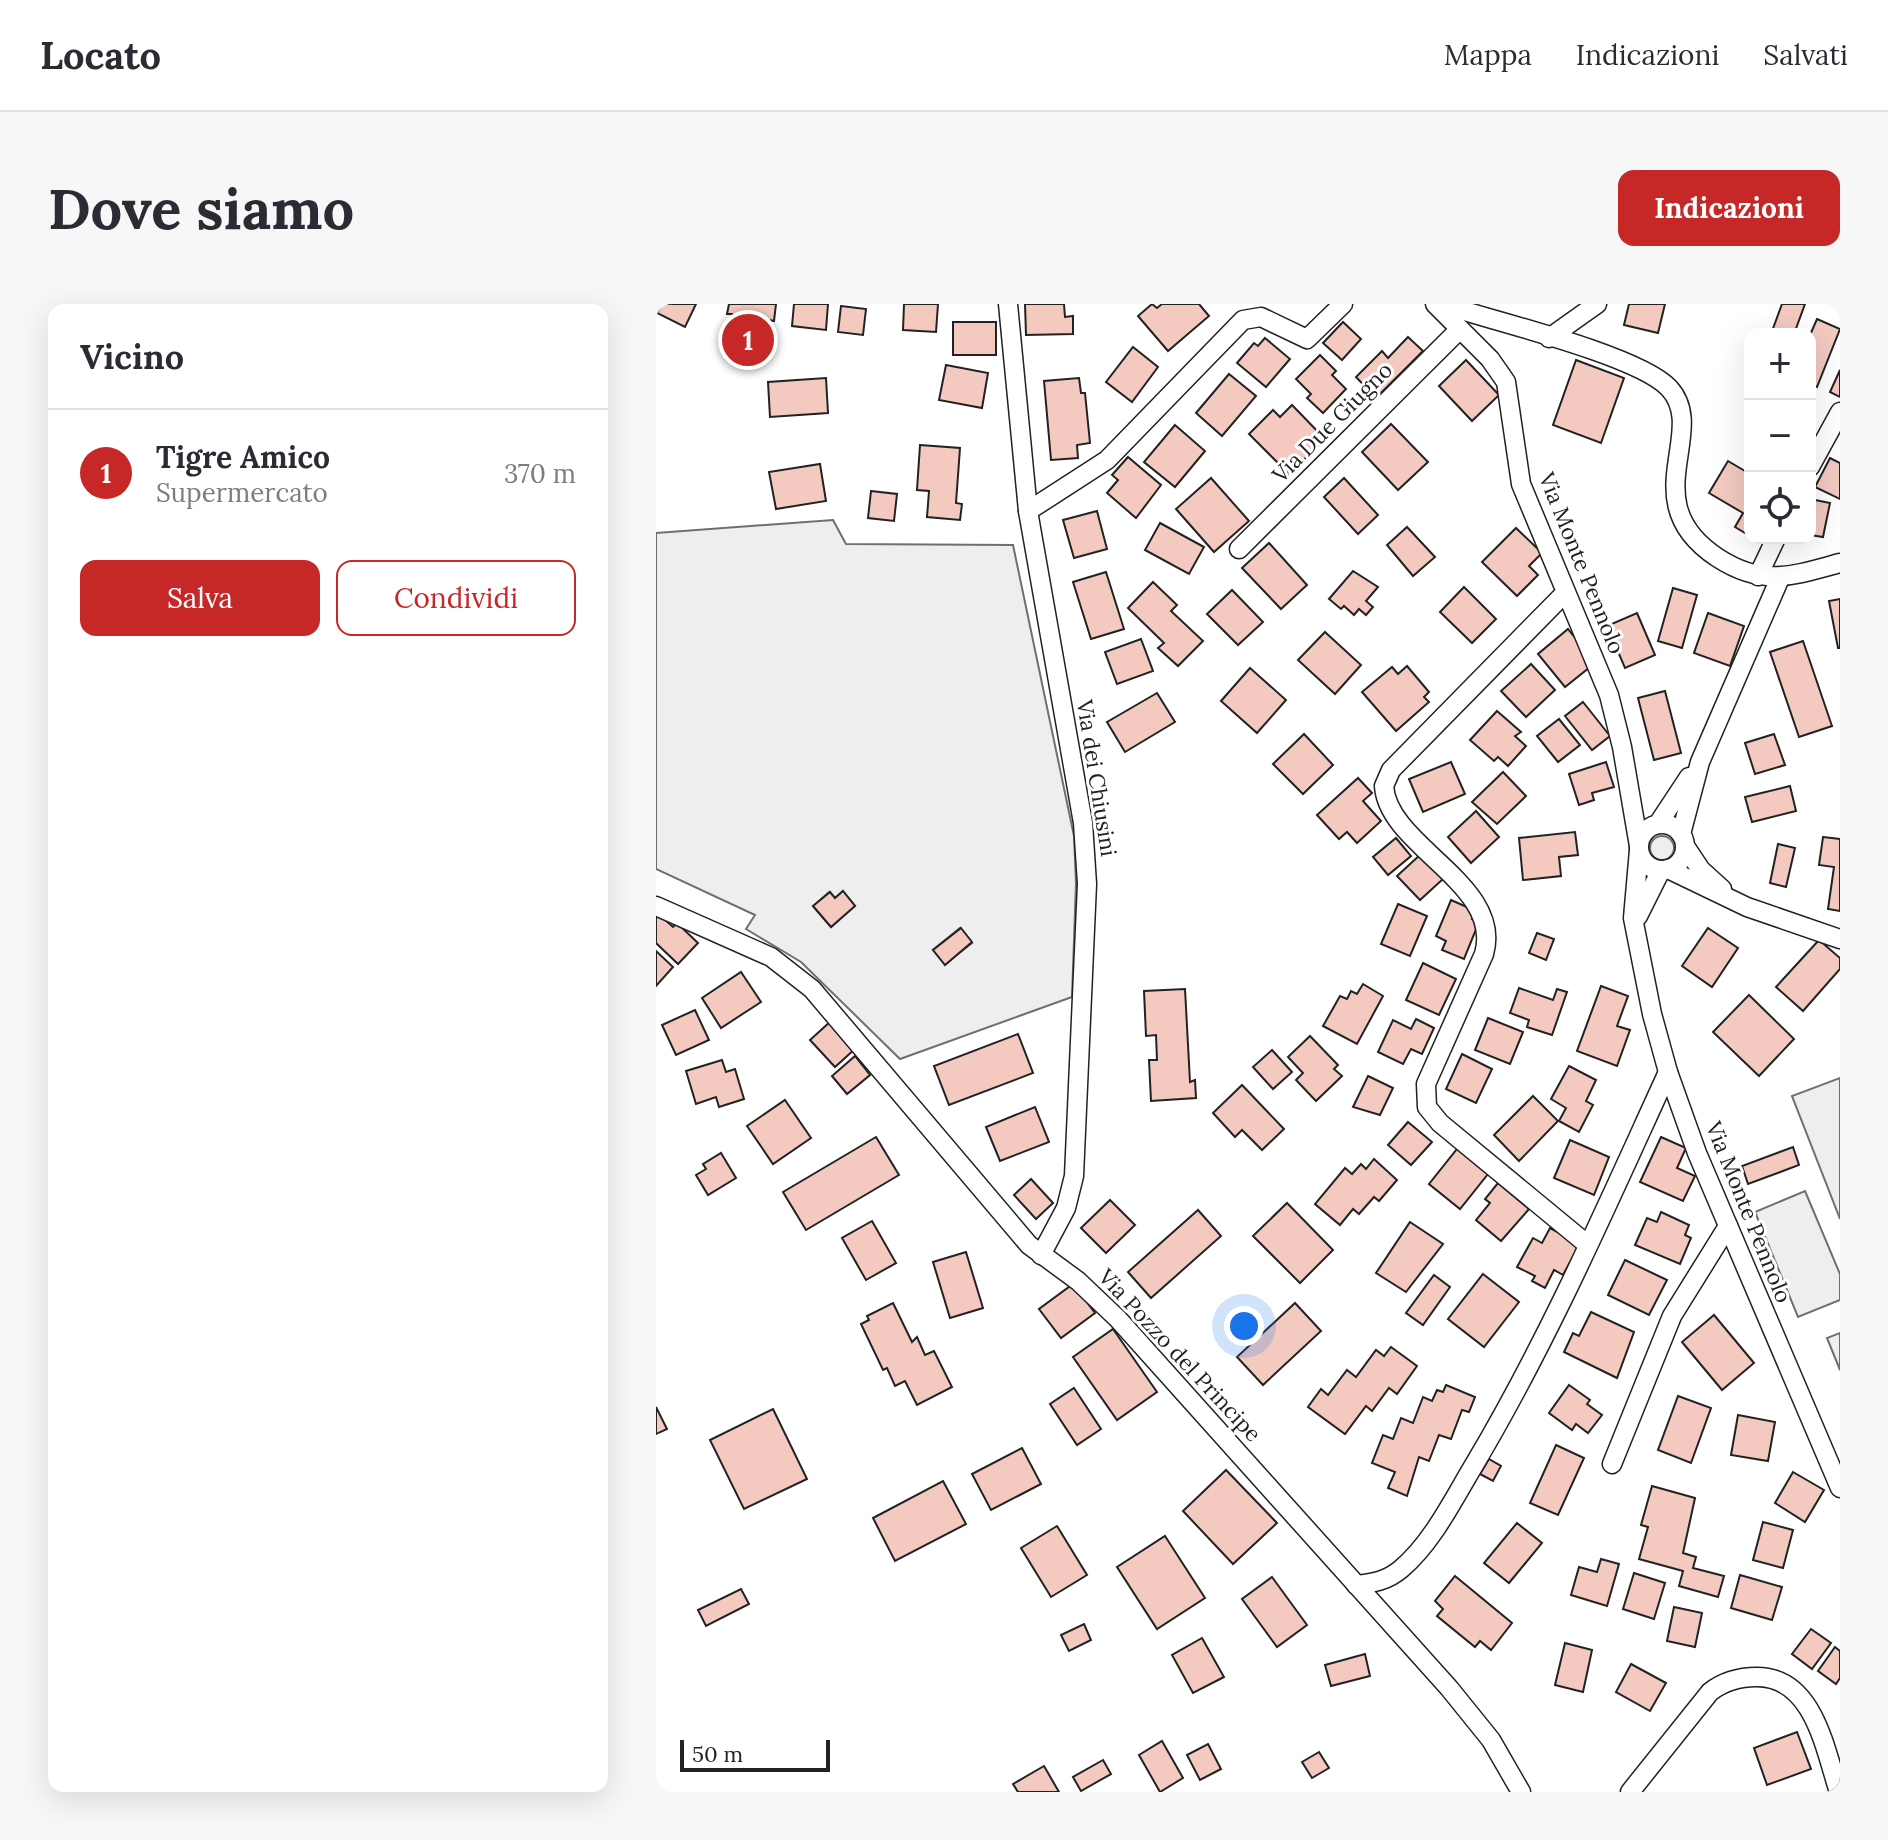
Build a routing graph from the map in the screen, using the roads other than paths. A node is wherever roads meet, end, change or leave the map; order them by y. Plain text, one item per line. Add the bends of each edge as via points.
1 (1008, 304) edge
2 (1343, 304) edge
3 (1435, 304) edge
4 (1441, 304) edge
5 (1597, 304) edge
6 (1460, 329) junction
7 (1549, 338) junction
8 (1840, 412) edge
9 (1816, 456) edge
10 (1028, 511) junction
11 (1773, 544) edge
12 (1239, 549) dead end
13 (1840, 563) edge
14 (1758, 576) junction
15 (1780, 578) junction
16 (1565, 593) junction
17 (1700, 762) junction
18 (1626, 770) junction
19 (1654, 826) junction
20 (1683, 840) junction
21 (1639, 848) junction
22 (1664, 870) junction
23 (656, 906) edge
24 (1747, 907) junction
25 (1840, 939) edge
26 (1637, 947) junction
27 (1668, 1072) junction
28 (1728, 1226) junction
29 (1588, 1245) junction
30 (1041, 1255) junction
31 (1612, 1464) dead end
32 (1840, 1488) edge
33 (1356, 1585) junction
34 (1521, 1792) edge
35 (1630, 1792) edge
36 (1839, 1792) edge

1 - 10 street, Via dei Chiusini
2 - 10 street via 1307,339 1261,317 1243,320 1107,460
3 - 6 street, Via Monte Pennolo
4 - 7 street
5 - 7 street
6 - 12 street, Via Due Giugno
6 - 16 street, Via Monte Pennolo via 1506,382 1521,484
7 - 14 street via 1637,367 1673,393 1680,409 1679,518 1707,551
8 - 9 street
10 - 30 street, Via dei Chiusini via 1083,823 1087,874 1073,1184
11 - 14 street
13 - 15 street
14 - 15 street
15 - 17 street
16 - 18 street, Via Monte Pennolo via 1609,695
16 - 29 street via 1391,770 1384,786 1391,808 1471,898 1487,931 1484,954 1426,1084 1427,1107
17 - 19 street
17 - 20 street
18 - 19 street, Via Monte Pennolo
18 - 21 street, Via Monte Pennolo
19 - 20 street via 1671,825
19 - 21 street
20 - 22 street via 1683,858
20 - 24 street via 1708,877
21 - 22 street via 1647,865
21 - 26 street, Via Monte Pennolo via 1633,918
22 - 24 street
22 - 26 street, Via Monte Pennolo via 1639,914
23 - 30 street, Via Pozzo del Principe via 757,949 803,981
24 - 25 street
26 - 27 street, Via Monte Pennolo
27 - 28 street, Via Monte Pennolo
27 - 29 street
28 - 31 street via 1672,1316
28 - 32 street, Via Monte Pennolo
29 - 33 street via 1522,1383 1428,1538 1392,1576
30 - 33 street, Via Pozzo del Principe via 1118,1319
33 - 34 street, Via Pozzo del Principe via 1471,1713
35 - 36 street via 1710,1692 1755,1677 1782,1682 1804,1700

